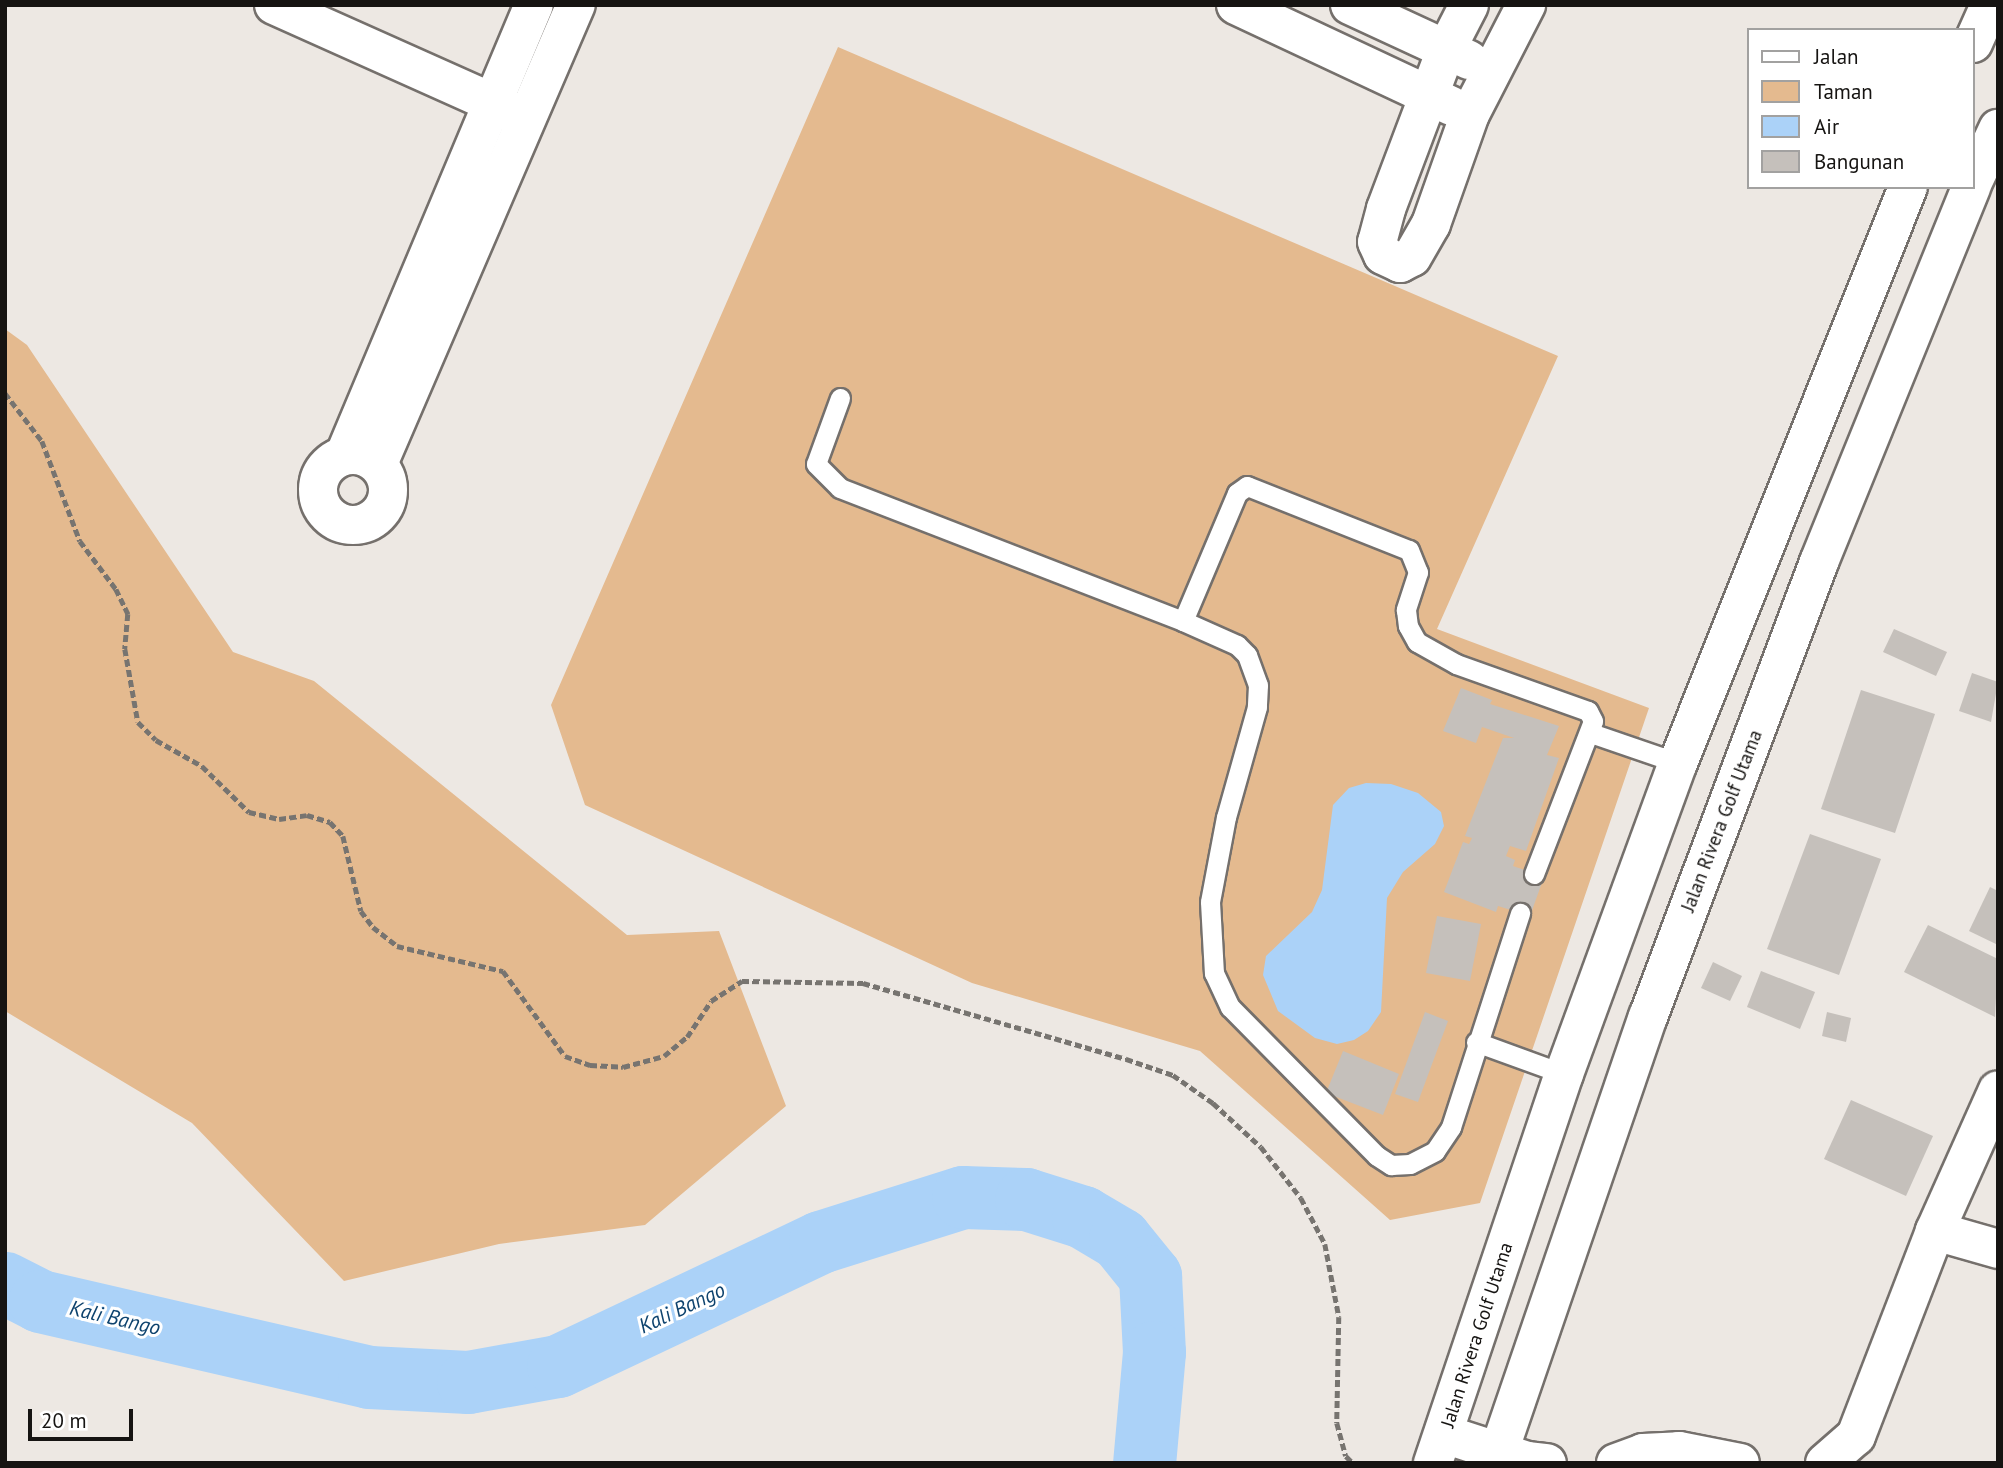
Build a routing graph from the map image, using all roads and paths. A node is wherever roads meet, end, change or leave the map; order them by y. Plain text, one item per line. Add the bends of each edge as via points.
1 (274, 5) edge
2 (534, 5) edge
3 (576, 5) edge
4 (1236, 5) edge
5 (1350, 5) edge
6 (1469, 5) edge
7 (1526, 5) edge
8 (1990, 5) edge
9 (1975, 39) edge
10 (1446, 50) junction
11 (1494, 71) junction
12 (1429, 96) junction
13 (491, 101) junction
14 (1470, 114) junction
15 (526, 118) junction
16 (1998, 129) edge
17 (1975, 166) edge
18 (1907, 189) edge
19 (1961, 189) edge
20 (5, 393) edge
21 (840, 398) dead end
22 (1183, 621) junction
23 (1591, 733) junction
24 (1678, 762) junction
25 (1534, 874) dead end
26 (1520, 914) dead end
27 (1476, 1042) junction
28 (1564, 1074) junction
29 (1998, 1090) edge
30 (1935, 1231) junction
31 (1998, 1249) edge
32 (1439, 1448) edge
33 (1497, 1457) edge
34 (1353, 1463) edge
35 (1547, 1463) edge
36 (1615, 1463) edge
37 (1740, 1463) edge
38 (1825, 1463) edge

1 - 13 street
2 - 13 street
3 - 15 street
4 - 12 street
5 - 10 street
6 - 10 street
7 - 11 street
8 - 9 street
10 - 11 street
10 - 12 street
11 - 14 street
12 - 14 street
12 - 14 street via 1377,242 1388,259 1407,260 1421,243
13 - 15 street
13 - 15 street via 361,459
16 - 17 street, Jalan Rivera Golf Utama
18 - 24 street, Jalan Rivera Golf Utama
19 - 33 street, Jalan Rivera Golf Utama via 1658,991
20 - 34 path via 42,441 80,541 116,589 128,614 125,649 138,722 156,740 202,766 249,812 279,819 307,815 330,822 343,836 361,911 373,927 397,946 503,971 565,1056 590,1065 623,1067 664,1056 687,1037 711,1001 741,981 863,983 1138,1063 1173,1075 1213,1103 1261,1147 1301,1198 1325,1244 1339,1317 1338,1423 1346,1456
21 - 22 lane via 816,464 840,488
22 - 23 lane via 1237,493 1247,486 1409,550 1418,572 1406,610 1417,642 1456,664 1588,711 1593,721
22 - 27 lane via 1237,645 1247,655 1258,685 1210,902 1214,973 1230,1007 1391,1165 1410,1164 1435,1151 1451,1127
23 - 24 lane
23 - 25 lane
24 - 28 street, Jalan Rivera Golf Utama
26 - 27 lane
27 - 28 lane
28 - 32 street, Jalan Rivera Golf Utama
29 - 30 street
30 - 31 street
30 - 38 street via 1856,1436
32 - 33 street
33 - 35 street
36 - 37 street via 1643,1453 1679,1451

